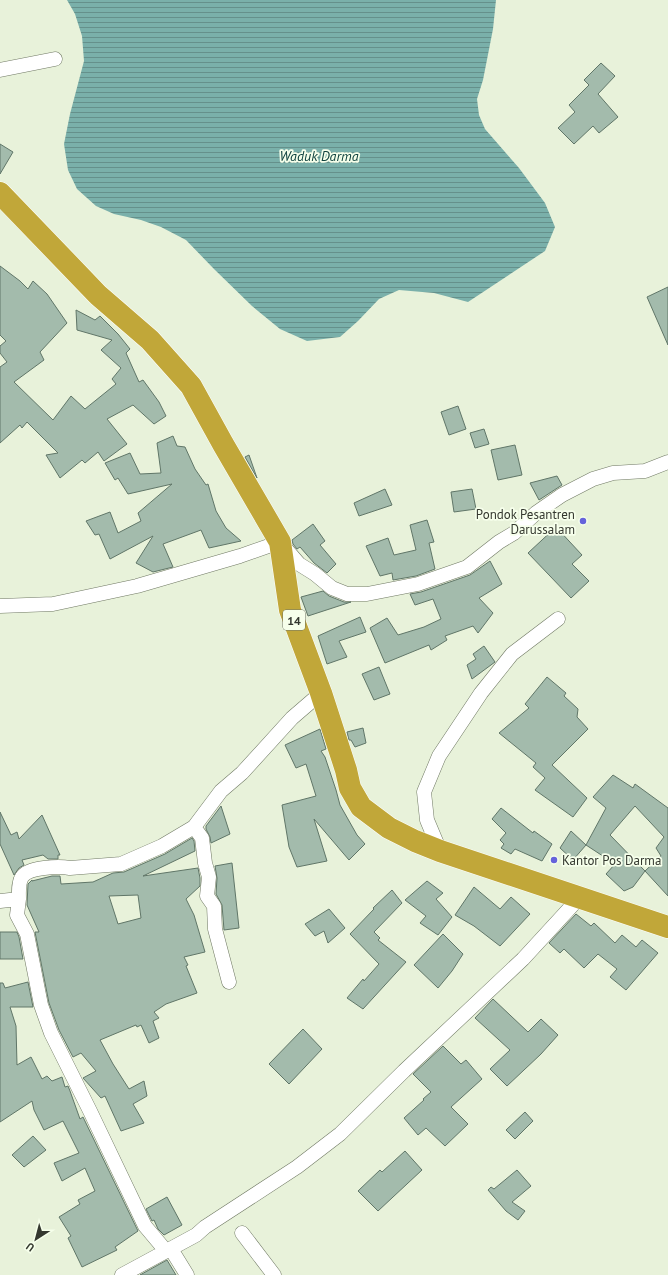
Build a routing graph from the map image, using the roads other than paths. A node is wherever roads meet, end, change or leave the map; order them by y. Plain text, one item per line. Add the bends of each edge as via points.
1 (55, 59) dead end
2 (0, 70) edge
3 (0, 193) edge
4 (668, 462) edge
5 (280, 542) junction
6 (0, 606) edge
7 (558, 619) dead end
8 (321, 693) junction
9 (194, 827) junction
10 (440, 851) junction
11 (580, 897) junction
12 (19, 899) junction
13 (0, 901) edge
14 (668, 927) edge
15 (229, 982) dead end
16 (242, 1233) dead end
17 (168, 1250) junction
18 (122, 1275) edge
19 (187, 1275) edge
20 (274, 1275) edge

1 - 2 street
3 - 5 highway, 14 via 98,295 150,340 191,386
4 - 5 street via 645,471 613,473 593,479 562,495 536,513 514,533 467,567 418,584 367,594 347,594 332,588 299,564
5 - 6 street via 137,586 53,604
5 - 8 highway, 14 via 290,610
7 - 10 street via 512,654 481,693 439,756 424,792 427,820
8 - 9 street via 292,718 242,774 221,790
8 - 10 highway, 14 via 350,788 361,807 389,828
9 - 12 street via 162,846 121,864 70,868 62,866 26,873 21,878
9 - 15 street via 202,838 209,877 207,896 214,906 215,929
10 - 11 highway, 14
11 - 14 highway, 14
11 - 17 street via 523,959 340,1134 297,1167 196,1235
12 - 13 street
12 - 17 street via 17,915 28,934 41,1005 51,1033 145,1226
16 - 20 street
17 - 18 street
17 - 19 street

